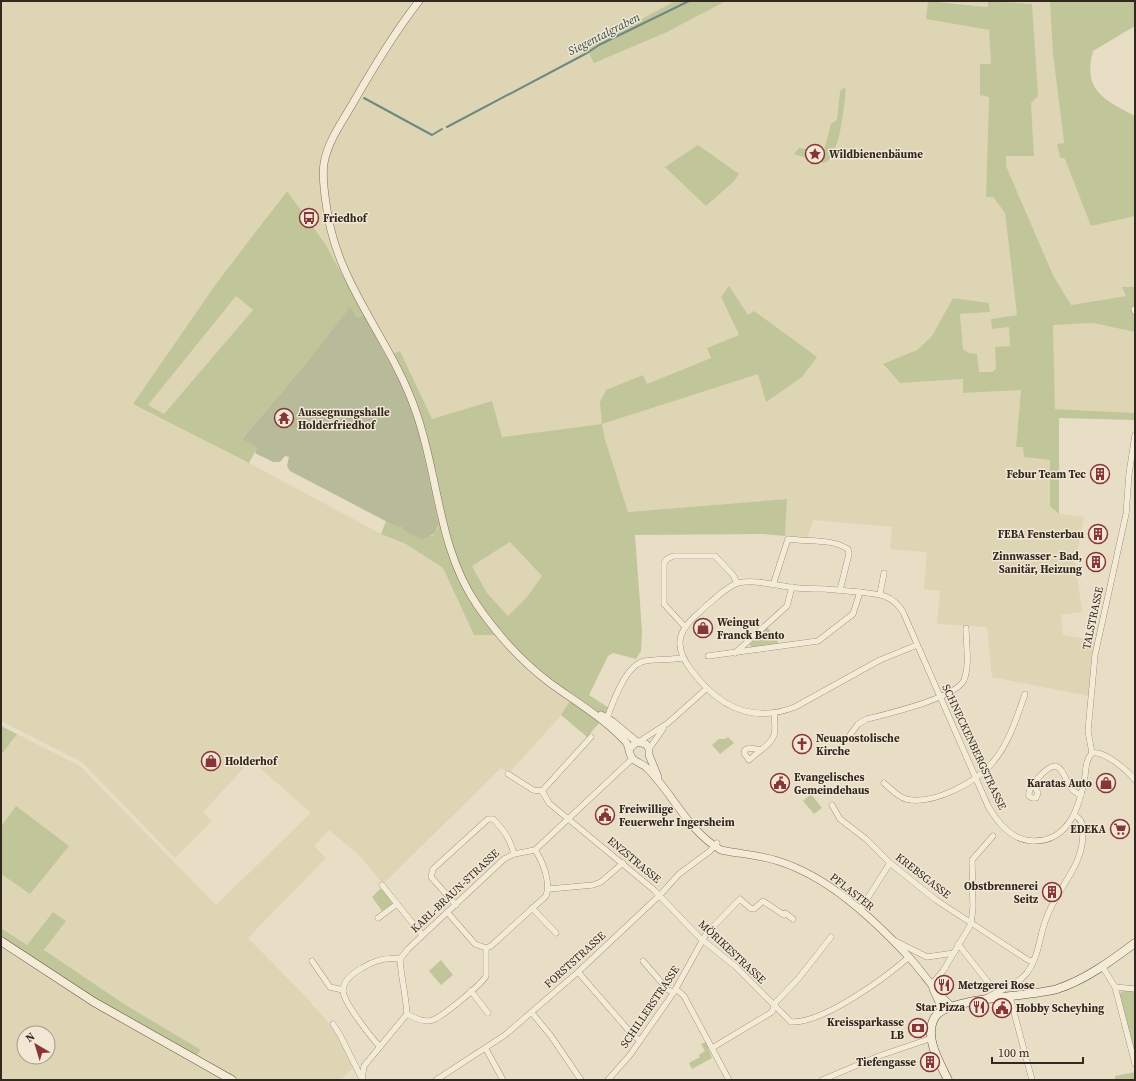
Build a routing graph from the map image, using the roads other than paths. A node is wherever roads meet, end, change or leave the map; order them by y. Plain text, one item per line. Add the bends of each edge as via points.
1 (419, 1) edge
2 (1135, 435) edge
3 (884, 573) dead end
4 (737, 583) junction
5 (773, 585) junction
6 (792, 587) junction
7 (840, 590) junction
8 (860, 592) junction
9 (880, 594) junction
10 (684, 627) junction
11 (966, 628) dead end
12 (917, 645) junction
13 (735, 653) junction
14 (708, 656) dead end
15 (682, 658) junction
16 (706, 689) junction
17 (1025, 694) dead end
18 (940, 698) junction
19 (590, 710) junction
20 (774, 713) junction
21 (607, 718) junction
22 (668, 723) junction
23 (850, 735) dead end
24 (591, 737) dead end
25 (638, 742) junction
26 (630, 748) junction
27 (760, 750) dead end
28 (649, 752) junction
29 (1092, 753) junction
30 (632, 759) junction
31 (639, 762) junction
32 (508, 774) dead end
33 (975, 779) junction
34 (1135, 780) edge
35 (884, 783) dead end
36 (1034, 785) dead end
37 (663, 788) junction
38 (542, 791) junction
39 (1081, 795) junction
40 (832, 805) dead end
41 (1074, 815) junction
42 (569, 818) junction
43 (994, 836) dead end
44 (716, 844) junction
45 (535, 850) junction
46 (514, 854) junction
47 (623, 863) junction
48 (890, 864) junction
49 (382, 885) dead end
50 (549, 889) junction
51 (660, 895) junction
52 (397, 904) junction
53 (456, 905) junction
54 (532, 908) junction
55 (860, 910) junction
56 (448, 914) junction
57 (378, 918) dead end
58 (793, 919) dead end
59 (971, 924) junction
60 (556, 933) dead end
61 (422, 935) junction
62 (831, 937) dead end
63 (891, 939) junction
64 (702, 940) junction
65 (1, 941) edge
66 (1135, 943) edge
67 (958, 944) junction
68 (486, 948) junction
69 (954, 953) junction
70 (909, 957) junction
71 (400, 959) junction
72 (312, 961) dead end
73 (643, 961) dead end
74 (1034, 962) junction
75 (1102, 966) junction
76 (578, 972) junction
77 (932, 985) junction
78 (991, 986) dead end
79 (1115, 987) junction
80 (1135, 989) edge
81 (343, 990) junction
82 (471, 992) junction
83 (674, 992) junction
84 (1010, 997) junction
85 (984, 999) junction
86 (774, 1007) junction
87 (952, 1007) junction
88 (941, 1011) junction
89 (488, 1013) dead end
90 (532, 1013) junction
91 (406, 1014) junction
92 (333, 1024) dead end
93 (932, 1038) junction
94 (640, 1041) junction
95 (380, 1047) junction
96 (712, 1048) junction
97 (486, 1049) junction
98 (1135, 1064) edge
99 (362, 1079) edge
100 (232, 1080) edge
101 (436, 1080) edge
102 (503, 1080) edge
103 (581, 1080) edge
104 (608, 1080) edge
105 (729, 1080) edge
106 (823, 1080) edge
107 (948, 1080) edge
108 (1032, 1080) edge

1 - 19 street via 391,40 328,149 324,161 324,177 328,223 334,249 412,398 447,539 476,603 507,643 533,669
2 - 29 street, TALSTRASSE via 1126,514 1095,655 1088,731
3 - 9 street
4 - 5 street
4 - 10 street
4 - 10 street via 715,556 666,558 664,604
5 - 6 street
5 - 7 street via 788,539 797,539 833,543 848,549
6 - 7 street
6 - 13 street via 787,606
7 - 8 street
8 - 9 street
8 - 13 street via 853,614 818,642
9 - 12 street, SCHNECKENBERGSTRASSE via 899,605
10 - 15 street via 680,637
11 - 18 street via 966,668 963,682
12 - 18 street, SCHNECKENBERGSTRASSE
12 - 20 street via 874,664 795,707
13 - 14 street
15 - 16 street
15 - 21 street via 645,661 635,665 624,680
16 - 20 street via 721,701 740,710
16 - 22 street
17 - 33 street via 1015,724 997,756
18 - 23 street via 867,719 858,724
18 - 33 street, SCHNECKENBERGSTRASSE
19 - 21 street
19 - 26 street
20 - 27 street via 774,738
21 - 25 street
22 - 25 street
22 - 28 street
24 - 38 street
25 - 26 street
25 - 28 street via 646,744
26 - 30 street
28 - 31 street
28 - 37 street
29 - 34 street via 1100,753 1110,759
29 - 39 street, SCHNECKENBERGSTRASSE via 1087,761
30 - 31 street
30 - 42 street
31 - 37 street
32 - 38 street via 533,790
33 - 35 street via 947,793 918,800 900,796
33 - 41 street, SCHNECKENBERGSTRASSE via 993,815 1008,831 1019,838 1036,841 1050,838 1067,827
36 - 39 street via 1046,769 1056,766 1072,790
37 - 44 street, PFLASTER via 688,821
38 - 42 street, ENZSTRASSE via 549,803
39 - 41 street, SCHNECKENBERGSTRASSE
40 - 48 street, KREBSGASSE via 840,819
41 - 74 street via 1081,821 1083,846 1079,860 1050,909
42 - 45 street
42 - 47 street, ENZSTRASSE
43 - 59 street via 972,860
44 - 51 street, FORSTSTRASSE via 679,874
44 - 55 street, PFLASTER via 737,852 789,864 816,878
45 - 46 street, KARL-BRAUN-STRASSE
45 - 50 street via 544,866
46 - 53 street, KARL-BRAUN-STRASSE via 504,859
46 - 53 street via 510,838 493,819 488,819 433,870 431,876
47 - 50 street via 601,882 593,885
47 - 51 street, ENZSTRASSE
48 - 55 street
48 - 59 street, KREBSGASSE
49 - 52 street
50 - 54 street via 546,896
51 - 64 street, MÖRIKESTRASSE
51 - 76 street, FORSTSTRASSE
52 - 57 street
52 - 61 street
53 - 56 street, KARL-BRAUN-STRASSE
54 - 60 street
54 - 68 street
55 - 63 street, PFLASTER
56 - 61 street, KARL-BRAUN-STRASSE
56 - 68 street via 475,944
58 - 64 street, SCHILLERSTRASSE via 763,901 754,909 740,898
59 - 67 street
59 - 74 street, KREBSGASSE
61 - 71 street, KARL-BRAUN-STRASSE
62 - 86 street
63 - 69 street via 927,957
63 - 70 street, PFLASTER
64 - 83 street, SCHILLERSTRASSE
64 - 86 street, MÖRIKESTRASSE via 735,966
65 - 100 main road via 94,1002
66 - 75 main road
67 - 69 street
67 - 78 street
68 - 82 street via 486,976
69 - 77 street
70 - 77 street, PFLASTER
70 - 86 street, MÖRIKESTRASSE via 882,980 826,1013 791,1022
71 - 81 street via 392,958 366,965 349,977
71 - 91 street
72 - 81 street via 330,987
73 - 83 street via 668,990
74 - 85 street via 1017,982
75 - 79 street
75 - 84 main road via 1065,986
76 - 90 street, FORSTSTRASSE
76 - 94 street
77 - 87 street, PFLASTER
77 - 88 street, PFLASTER
79 - 80 street
79 - 98 street
81 - 95 street via 353,1010
82 - 89 street
82 - 91 street via 433,1020 425,1021
83 - 94 street, SCHILLERSTRASSE
83 - 96 street via 684,996
84 - 85 main road
84 - 108 street
85 - 87 main road
86 - 96 street via 772,1012
87 - 88 main road
88 - 93 main road via 933,1022
90 - 97 street, FORSTSTRASSE
90 - 103 street
91 - 95 street
92 - 99 street
93 - 106 street via 879,1056
93 - 107 main road
94 - 104 street, SCHILLERSTRASSE
95 - 99 street via 364,1066
96 - 105 street
97 - 101 street, FORSTSTRASSE
97 - 102 street

